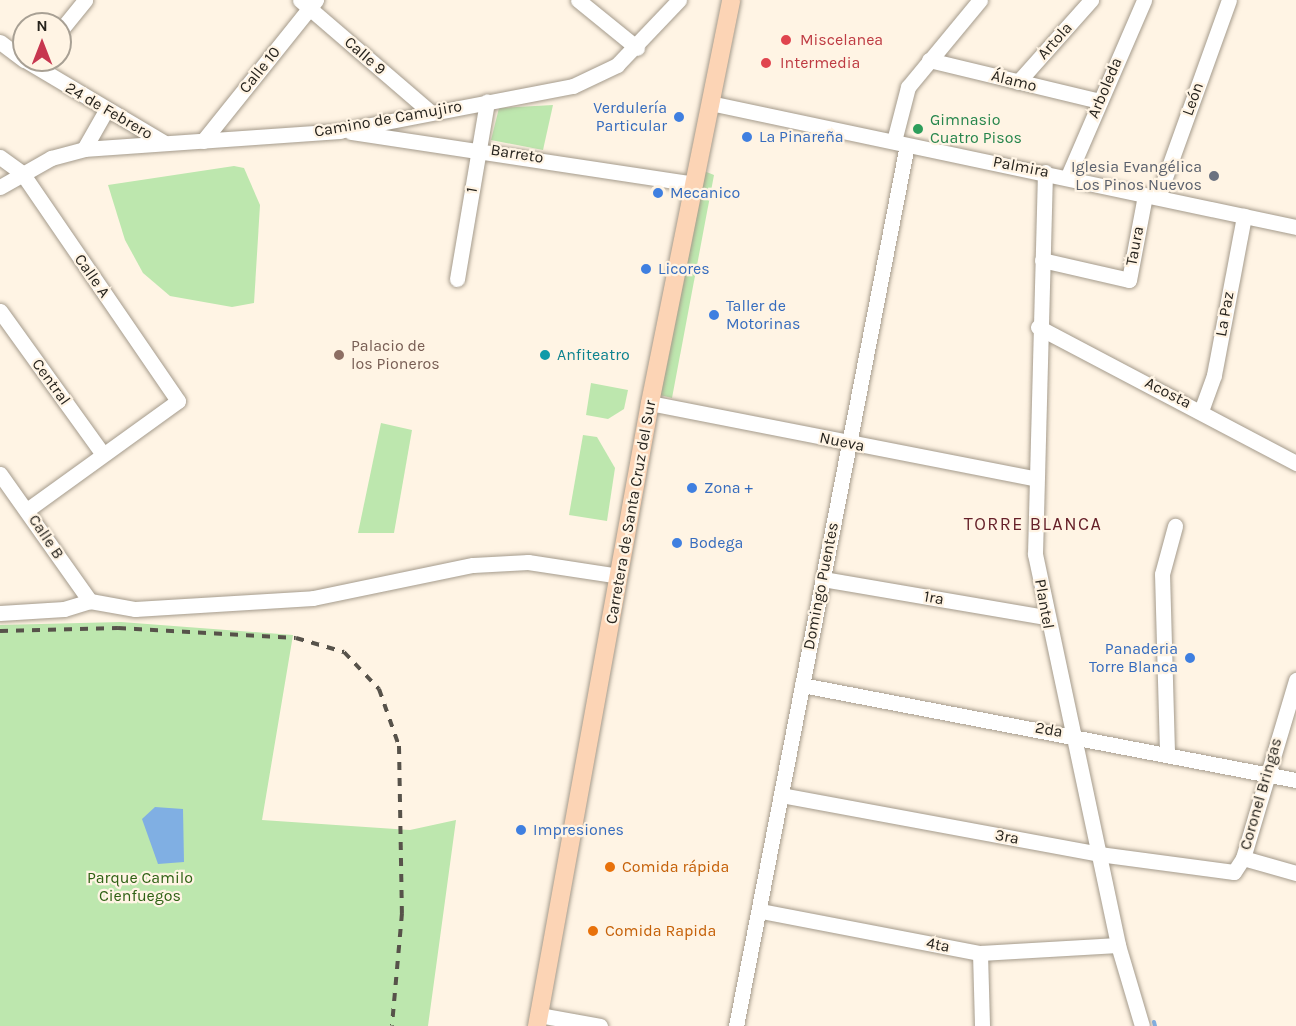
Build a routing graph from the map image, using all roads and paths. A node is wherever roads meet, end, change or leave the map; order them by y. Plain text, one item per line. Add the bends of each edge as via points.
1 (85, 0) edge
2 (578, 0) edge
3 (679, 0) edge
4 (731, 0) edge
5 (980, 0) edge
6 (1091, 0) edge
7 (1143, 0) edge
8 (1229, 0) edge
9 (309, 3) edge
10 (72, 16) edge
11 (637, 48) junction
12 (929, 60) junction
13 (45, 72) edge
14 (1018, 82) junction
15 (1100, 101) junction
16 (487, 102) junction
17 (710, 103) junction
18 (429, 111) junction
19 (105, 112) junction
20 (339, 131) junction
21 (203, 141) junction
22 (163, 142) junction
23 (901, 143) junction
24 (479, 148) junction
25 (84, 149) junction
26 (0, 156) edge
27 (1045, 172) junction
28 (22, 173) junction
29 (1068, 176) junction
30 (694, 184) junction
31 (0, 187) edge
32 (1152, 196) junction
33 (1244, 216) junction
34 (1296, 227) edge
35 (1042, 260) junction
36 (457, 279) dead end
37 (0, 311) edge
38 (1038, 327) junction
39 (650, 403) junction
40 (1201, 411) junction
41 (848, 444) junction
42 (102, 453) junction
43 (1296, 463) edge
44 (0, 474) edge
45 (1034, 478) junction
46 (27, 510) junction
47 (1175, 526) dead end
48 (619, 576) junction
49 (823, 579) junction
50 (90, 601) junction
51 (0, 613) edge
52 (1046, 617) junction
53 (1296, 682) edge
54 (802, 685) junction
55 (1072, 734) junction
56 (1167, 752) junction
57 (1267, 772) junction
58 (1296, 780) edge
59 (781, 795) junction
60 (1099, 854) junction
61 (1243, 858) junction
62 (1234, 872) joint
63 (1296, 873) edge
64 (760, 911) junction
65 (1118, 945) junction
66 (980, 953) junction
67 (538, 1020) edge
68 (600, 1026) edge
69 (736, 1026) edge
70 (982, 1026) edge
71 (1142, 1026) edge

1 - 10 street
2 - 11 street
3 - 11 street, Camino de Camujiro
4 - 17 main road, Carretera de Santa Cruz del Sur
5 - 12 street, Domingo Puentes
6 - 14 street, Artola
7 - 15 street, Arboleda
8 - 32 street, León
9 - 18 street, Calle 9
9 - 21 street, Calle 10
11 - 16 street, Camino de Camujiro via 573,86
12 - 14 street, Álamo
12 - 23 street, Domingo Puentes via 908,87
13 - 19 street, 24 de Febrero
14 - 15 street, Álamo
15 - 29 street, Arboleda
16 - 18 street, Camino de Camujiro
16 - 24 street, 1
17 - 23 street, Palmira
17 - 30 main road, Carretera de Santa Cruz del Sur
18 - 20 street, Camino de Camujiro
19 - 22 street, 24 de Febrero
19 - 25 street
20 - 21 street, Camino de Camujiro
20 - 24 street, Barreto
21 - 22 street, Camino de Camujiro
22 - 25 street, Camino de Camujiro
23 - 27 street, Palmira
23 - 41 street, Domingo Puentes
24 - 30 street, Barreto
24 - 36 street, 1
25 - 28 street, Camino de Camujiro
26 - 28 street, Calle A
27 - 29 street, Palmira
27 - 35 street, Plantel
28 - 31 street, Camino de Camujiro
28 - 42 street, Calle A via 178,400
29 - 32 street, Palmira
30 - 39 main road, Carretera de Santa Cruz del Sur
32 - 33 street, Palmira
32 - 35 street, Taura via 1129,280
33 - 34 street, Palmira
33 - 40 street, La Paz via 1214,375
35 - 38 street, Plantel
37 - 42 street, Central
38 - 40 street, Acosta
38 - 45 street, Plantel
39 - 41 street, Nueva
39 - 48 main road, Carretera de Santa Cruz del Sur
40 - 43 street, Acosta
41 - 45 street, Nueva
41 - 49 street, Domingo Puentes
42 - 46 street
44 - 46 street, Calle B
45 - 52 street, Plantel via 1035,554
46 - 50 street, Calle B
47 - 56 street via 1162,574
48 - 50 street via 528,562 473,565 313,598 135,609
48 - 67 main road, Carretera de Santa Cruz del Sur
49 - 52 street, 1ra
49 - 54 street, Domingo Puentes
50 - 51 street via 64,609
52 - 55 street, Plantel
53 - 57 street, Coronel Bringas
54 - 55 street, 2da
54 - 59 street, Domingo Puentes
55 - 56 street, 2da
55 - 60 street, Plantel
56 - 57 street, 2da
57 - 58 street, 2da
57 - 61 street, Coronel Bringas
59 - 60 street, 3ra
59 - 64 street, Domingo Puentes
60 - 62 street, 3ra
60 - 65 street, Plantel
61 - 62 street, Coronel Bringas
61 - 63 street
64 - 66 street, 4ta
64 - 69 street, Domingo Puentes
65 - 66 street, 4ta
65 - 71 street, Plantel
66 - 70 street
67 - 68 street

